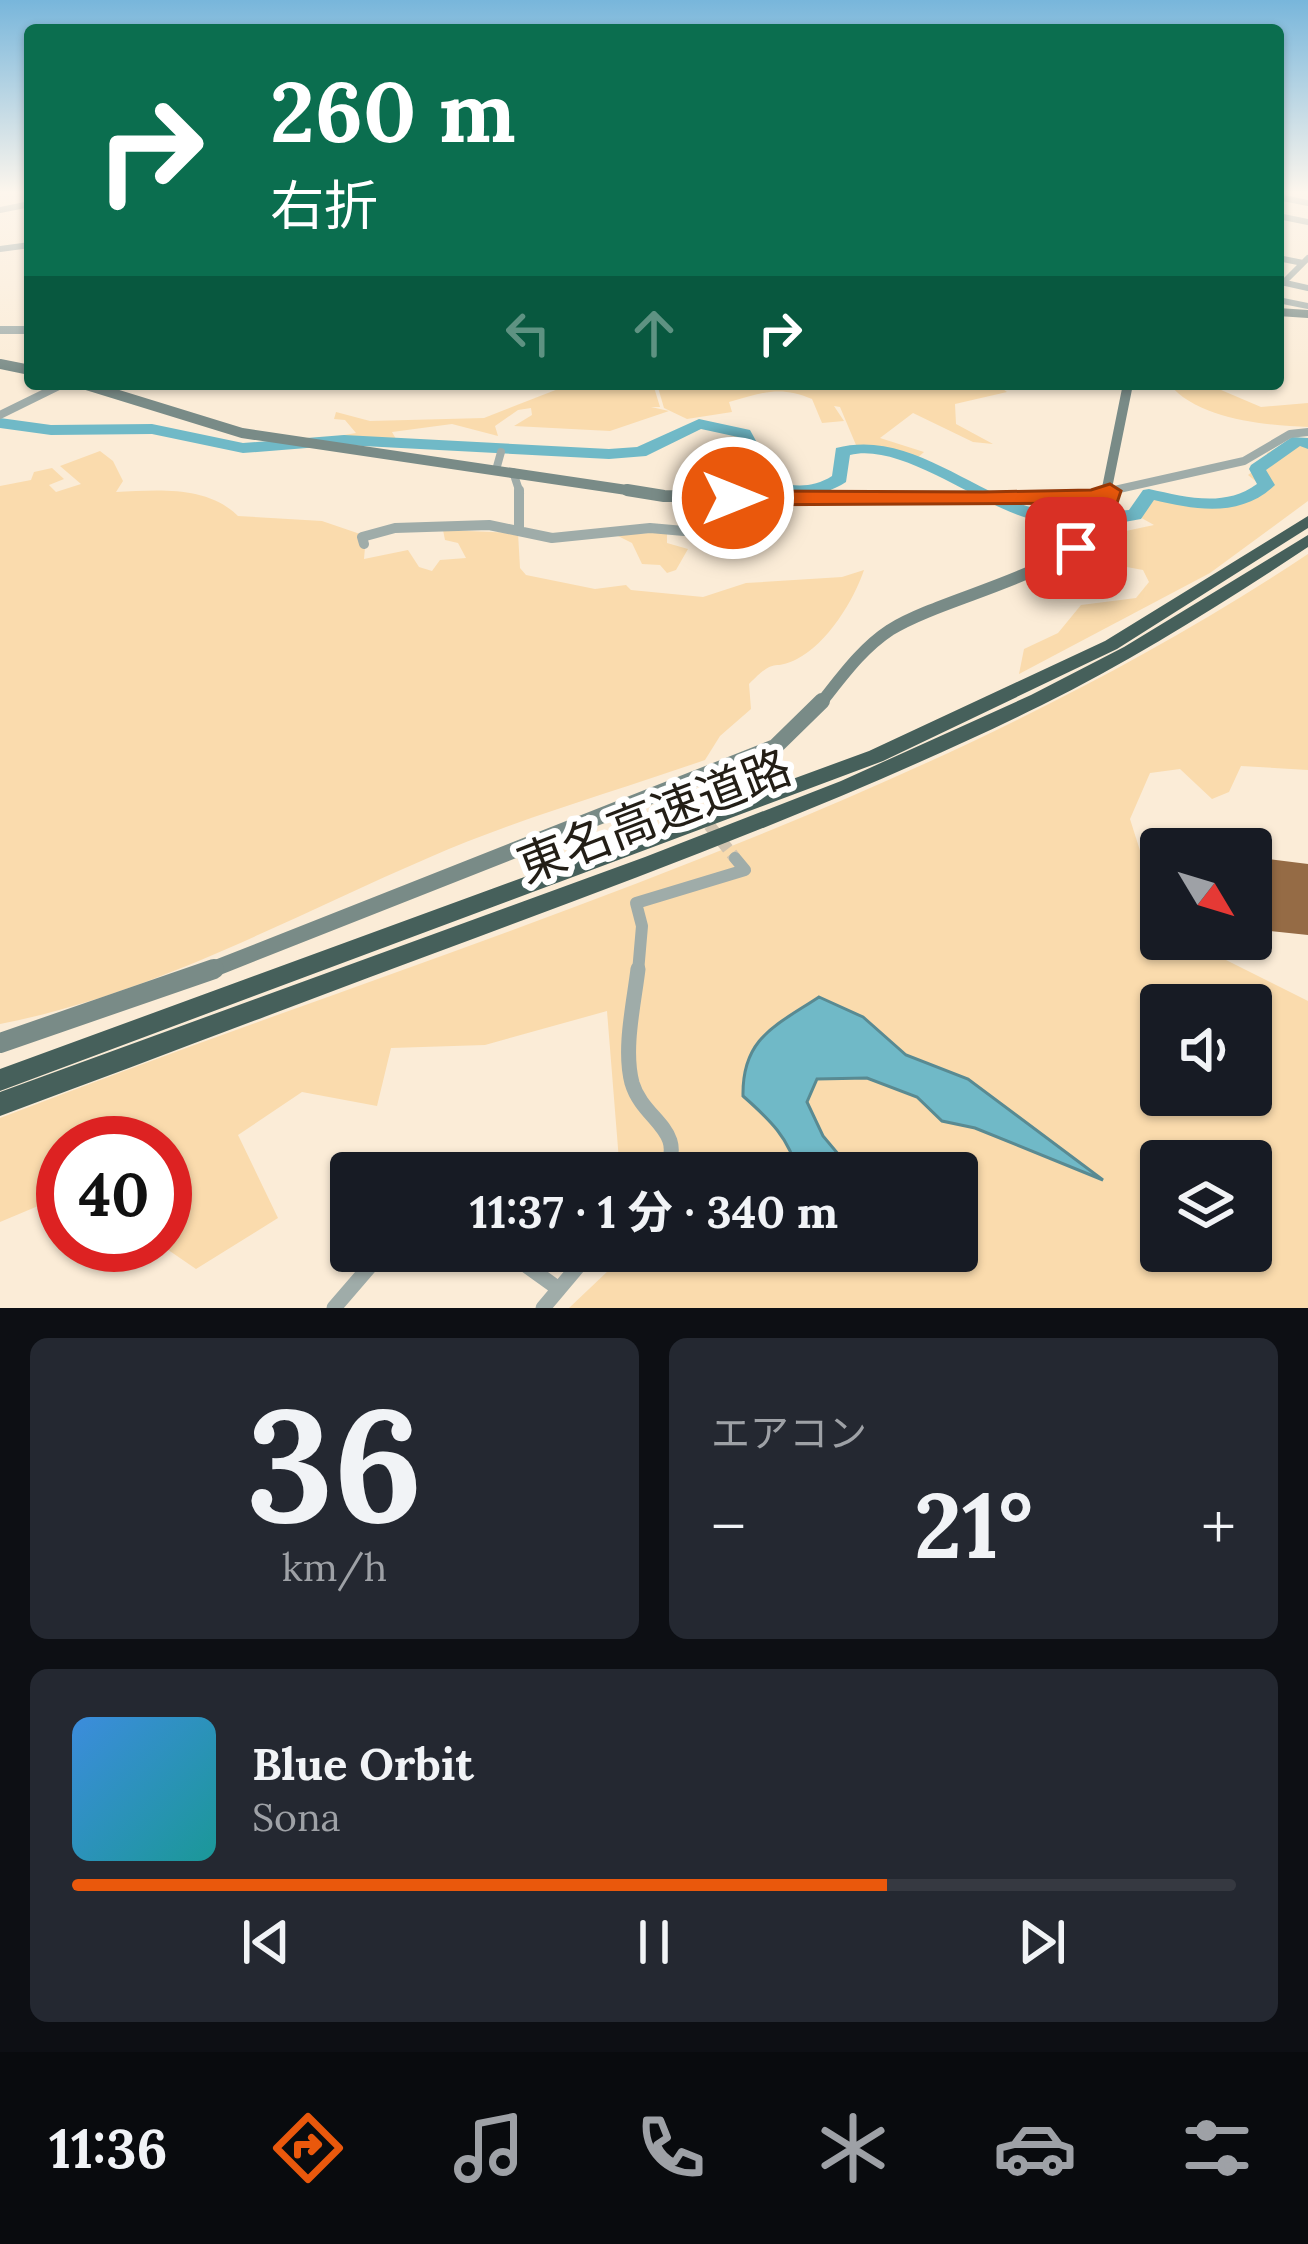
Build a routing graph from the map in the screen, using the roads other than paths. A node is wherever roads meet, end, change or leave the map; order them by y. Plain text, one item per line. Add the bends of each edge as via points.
1 (51, 390) edge
2 (101, 390) edge
3 (1127, 390) edge
4 (0, 415) edge
5 (1307, 432) edge
6 (501, 452) dead end
7 (496, 470) junction
8 (513, 472) junction
9 (1110, 491) junction
10 (733, 498) junction
11 (1308, 521) edge
12 (519, 529) junction
13 (1308, 540) edge
14 (364, 544) dead end
15 (736, 858) dead end
16 (0, 1043) edge
17 (0, 1080) edge
18 (0, 1104) edge
19 (675, 1152) edge
20 (365, 1272) edge
21 (535, 1272) edge
22 (570, 1272) edge
23 (556, 1287) junction
24 (334, 1308) edge
25 (543, 1308) edge

1 - 4 street
2 - 7 street via 218,428
3 - 9 street
5 - 9 street via 1244,461
6 - 7 street
7 - 8 street
8 - 10 street via 664,496
8 - 12 street via 522,498
9 - 10 street
9 - 16 street via 1103,517 1058,558 895,628 856,657 800,730 775,747 683,792
10 - 12 street via 694,514 684,531 551,538
11 - 17 highway, 東名高速道路 via 1111,645 876,756
12 - 14 street via 395,528 362,537
13 - 18 highway, 東名高速道路 via 1127,655 890,769
15 - 19 street via 745,870 636,903 642,926 632,1078
20 - 24 street
21 - 23 street
22 - 23 street
23 - 25 street

